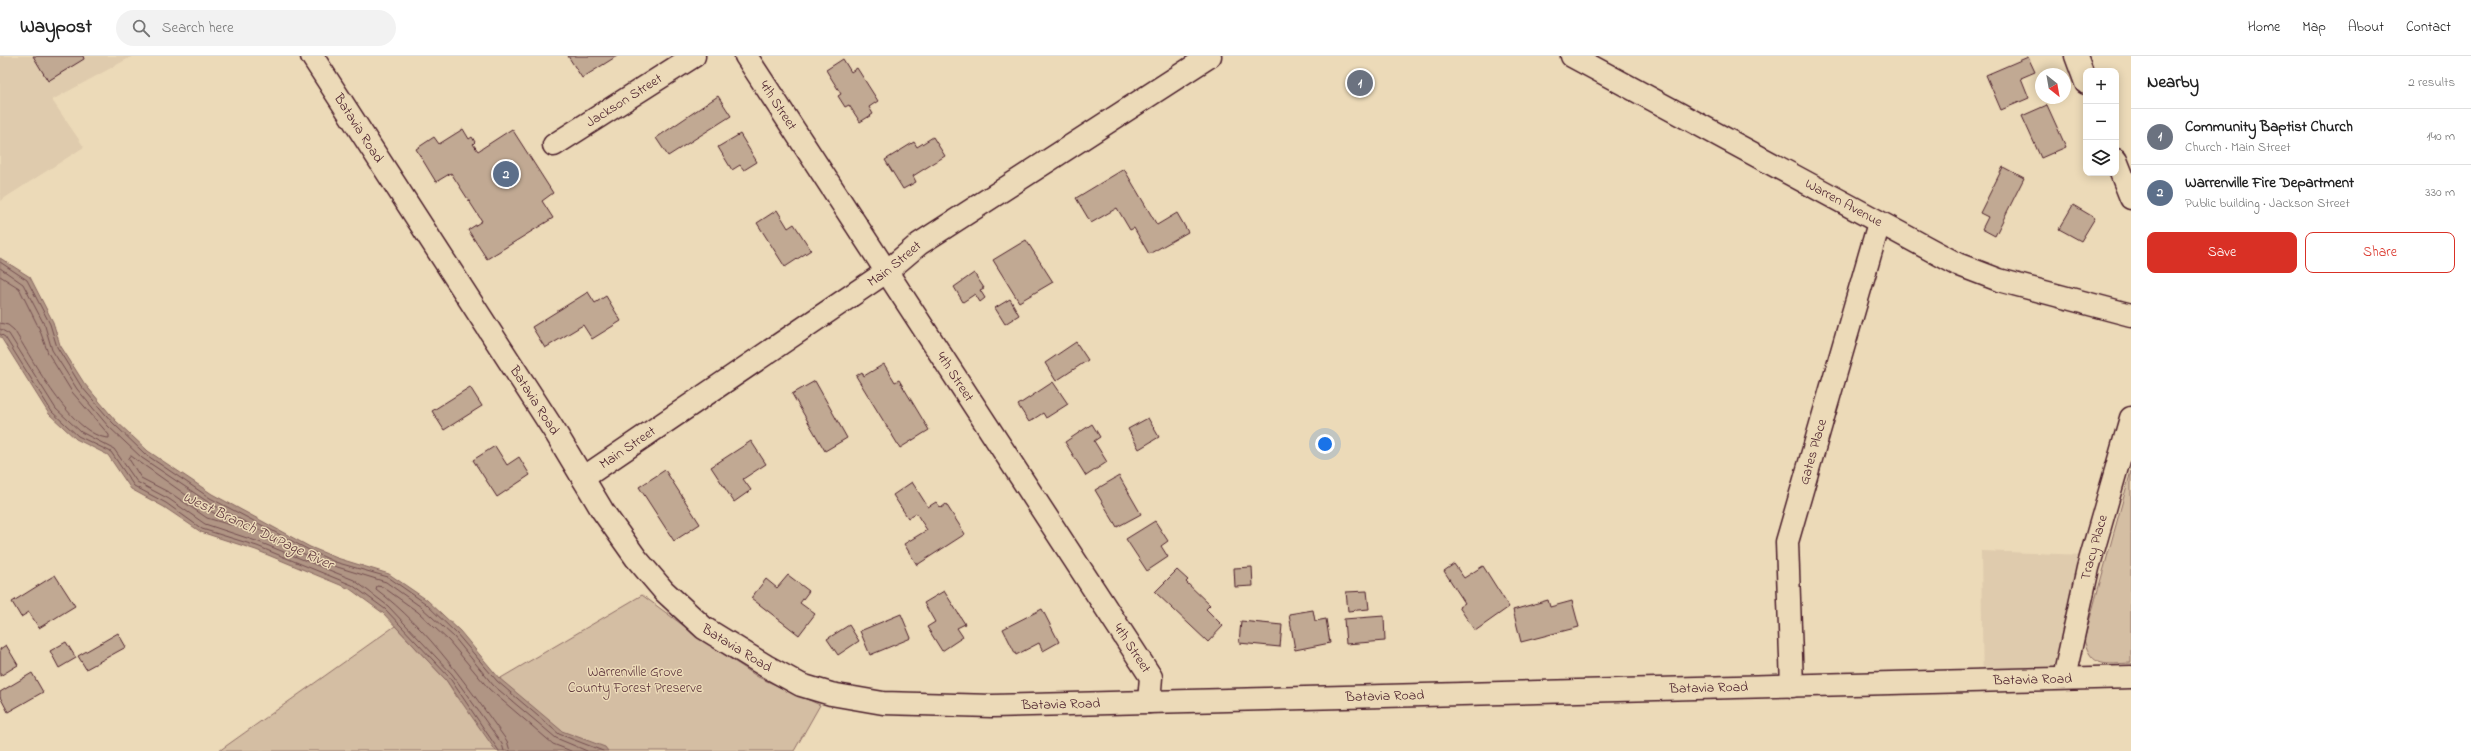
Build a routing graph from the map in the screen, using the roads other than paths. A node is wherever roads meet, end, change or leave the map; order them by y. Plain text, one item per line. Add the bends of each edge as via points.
1 (312, 56) edge
2 (694, 56) edge
3 (746, 56) edge
4 (1210, 56) edge
5 (1572, 56) edge
6 (2076, 56) edge
7 (2083, 75) edge
8 (554, 145) dead end
9 (2119, 168) edge
10 (2131, 198) edge
11 (1879, 223) junction
12 (886, 272) junction
13 (2131, 314) edge
14 (2131, 418) edge
15 (583, 478) junction
16 (2131, 677) edge
17 (2064, 678) junction
18 (1792, 686) junction
19 (1150, 702) junction

1 - 15 street, Batavia Road
2 - 8 street, Jackson Street
3 - 12 street, 4th Street
4 - 12 street, Main Street via 919,244
5 - 11 street, Warren Avenue
6 - 7 street
9 - 10 street
11 - 13 street, Warren Avenue via 1957,264 1999,280
11 - 18 street, Gates Place via 1787,542
12 - 15 street, Main Street
12 - 19 street, 4th Street via 1151,677
14 - 17 street, Tracy Place via 2088,568
15 - 19 street, Batavia Road via 636,558 664,591 704,628 801,685 868,701 931,706
16 - 17 street, Batavia Road
17 - 18 street, Batavia Road
18 - 19 street, Batavia Road

